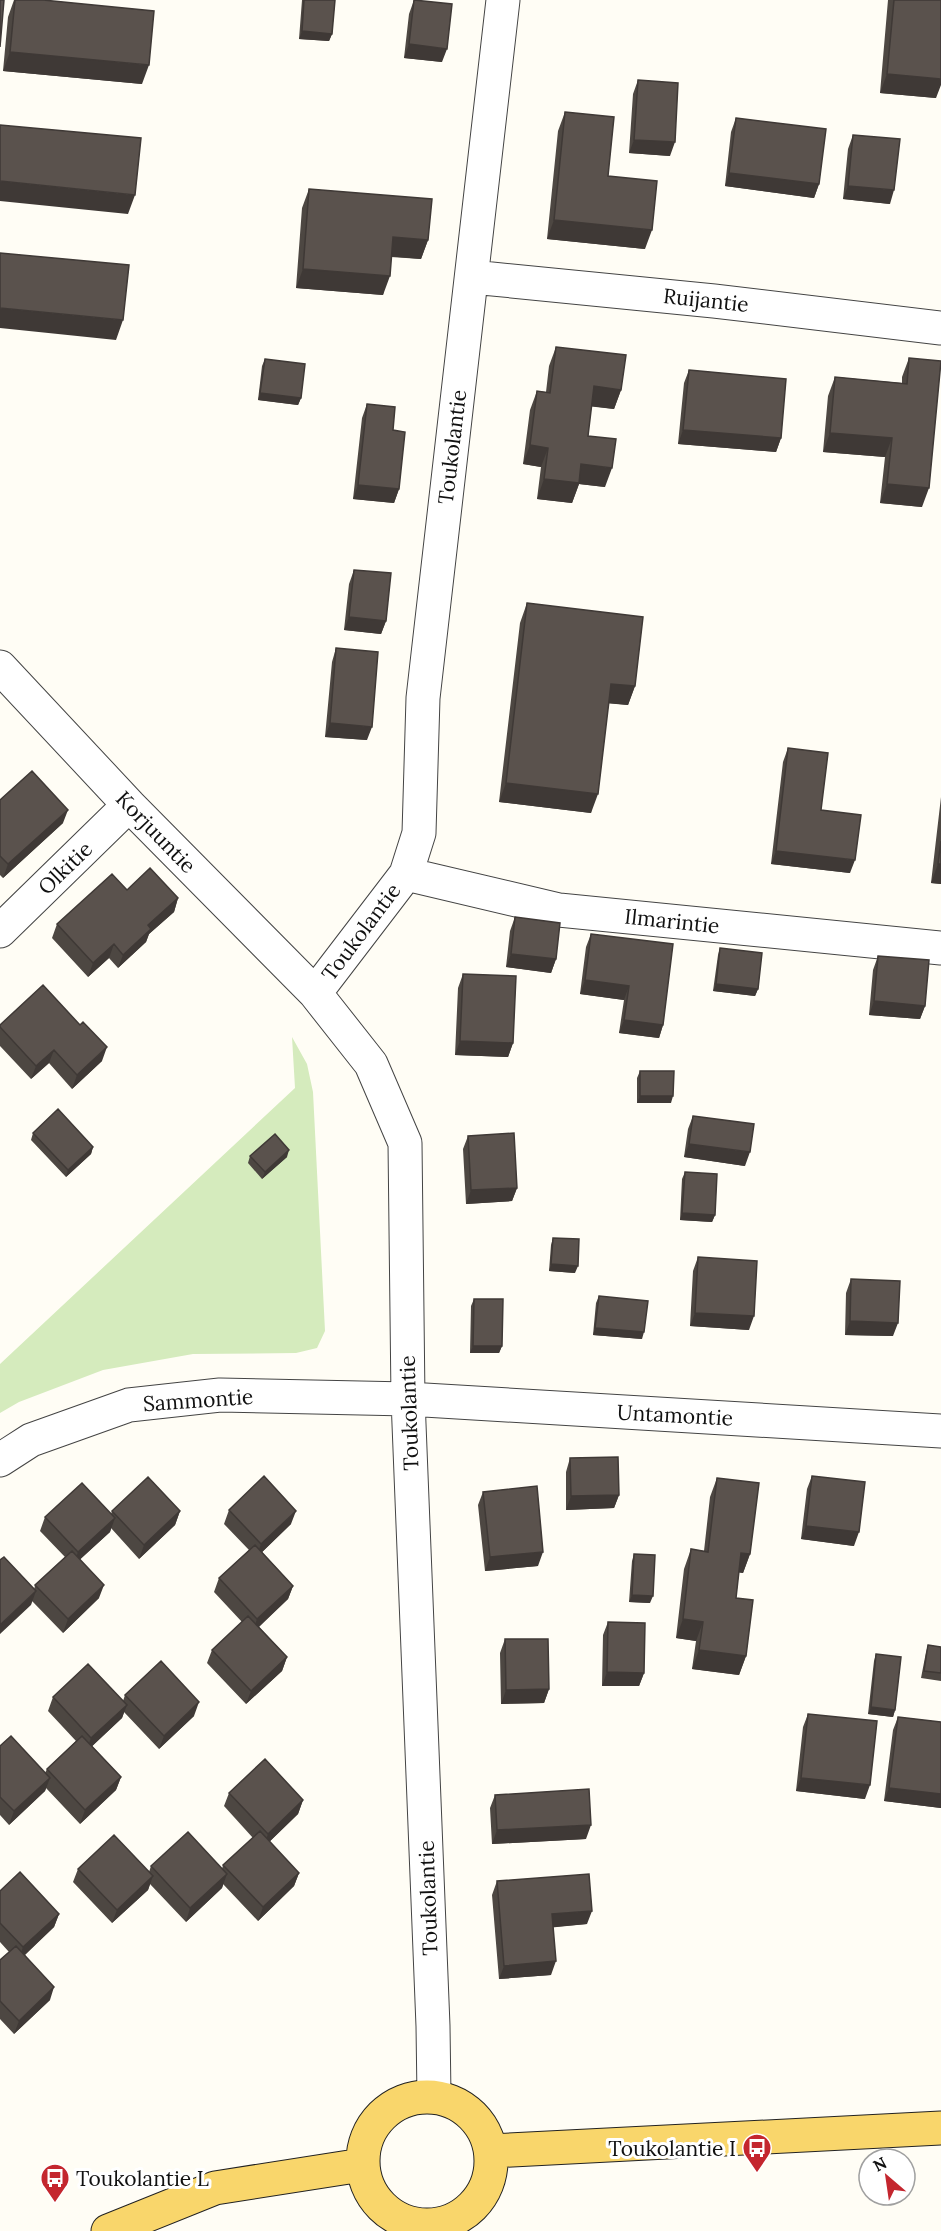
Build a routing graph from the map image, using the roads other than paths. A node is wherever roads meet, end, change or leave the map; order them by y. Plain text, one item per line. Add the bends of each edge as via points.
1 (503, 0) edge
2 (471, 277) junction
3 (941, 328) edge
4 (0, 668) edge
5 (129, 805) junction
6 (406, 874) junction
7 (0, 931) edge
8 (941, 948) edge
9 (315, 993) junction
10 (408, 1400) junction
11 (941, 1431) edge
12 (0, 1460) edge
13 (434, 2096) junction
14 (941, 2128) edge
15 (491, 2151) junction
16 (362, 2165) junction
17 (429, 2228) edge
18 (108, 2231) edge

1 - 2 street, Toukolantie
2 - 3 street, Ruijantie
2 - 6 street, Toukolantie via 423,698 419,833
4 - 5 street, Korjuuntie
5 - 7 street, Olkitie
5 - 9 street, Korjuuntie
6 - 8 street, Ilmarintie via 559,910
6 - 9 street, Toukolantie
9 - 10 street, Toukolantie via 371,1064 405,1143
10 - 11 street, Untamontie
10 - 12 street, Sammontie via 220,1395 129,1405 31,1440
10 - 13 street, Toukolantie
13 - 15 main road via 454,2102 472,2114 485,2131
13 - 16 main road via 411,2098 391,2107 374,2123 364,2143
14 - 15 main road
15 - 17 main road via 491,2173 483,2194 460,2216
16 - 17 main road via 376,2202 391,2215
16 - 18 main road via 215,2188

